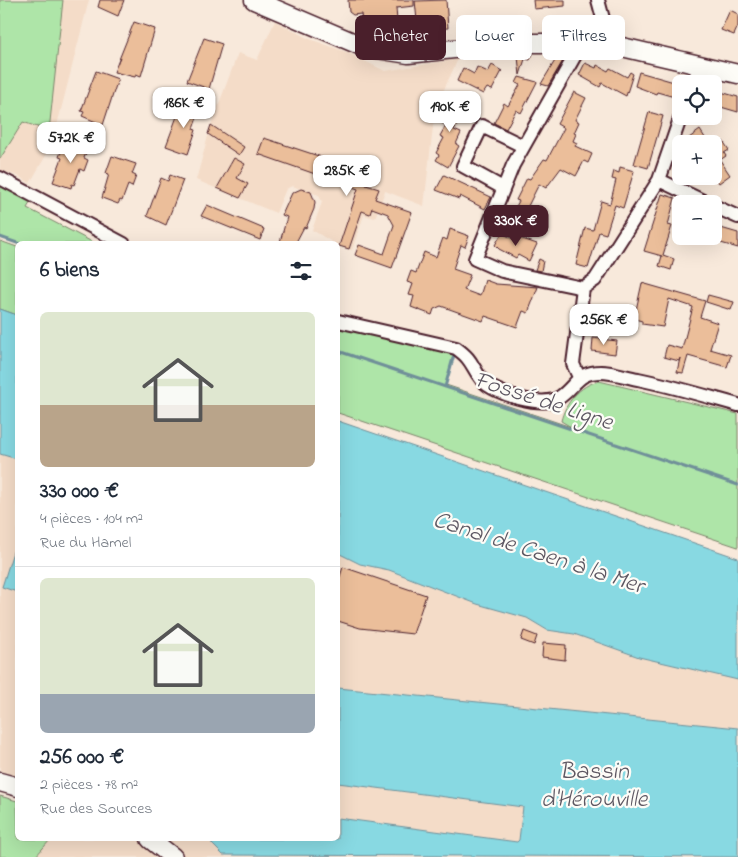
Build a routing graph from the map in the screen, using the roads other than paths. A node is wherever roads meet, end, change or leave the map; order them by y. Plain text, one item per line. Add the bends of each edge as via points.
1 (254, 0) edge
2 (598, 0) edge
3 (602, 15) edge
4 (542, 43) edge
5 (625, 48) edge
6 (572, 60) edge
7 (700, 64) junction
8 (738, 74) edge
9 (696, 75) edge
10 (678, 125) edge
11 (523, 146) junction
12 (0, 178) edge
13 (659, 180) junction
14 (502, 188) junction
15 (690, 195) edge
16 (722, 210) edge
17 (738, 217) edge
18 (118, 241) edge
19 (583, 288) junction
20 (340, 321) edge
21 (579, 377) junction
22 (738, 405) edge
23 (0, 782) edge
24 (15, 786) edge
25 (153, 841) edge
26 (173, 857) edge

1 - 4 street via 364,47 408,54 508,43
2 - 3 street
5 - 7 street
6 - 11 street
7 - 8 street
7 - 9 street
10 - 13 street
11 - 14 street
11 - 14 street via 482,126 463,166
12 - 18 street
13 - 15 street
13 - 19 street via 595,280
14 - 19 street via 475,259 502,272
16 - 17 street
19 - 21 street via 573,364
20 - 21 street via 456,348 470,358 482,380 536,402 560,397
21 - 22 street via 612,373
23 - 24 street
25 - 26 street

